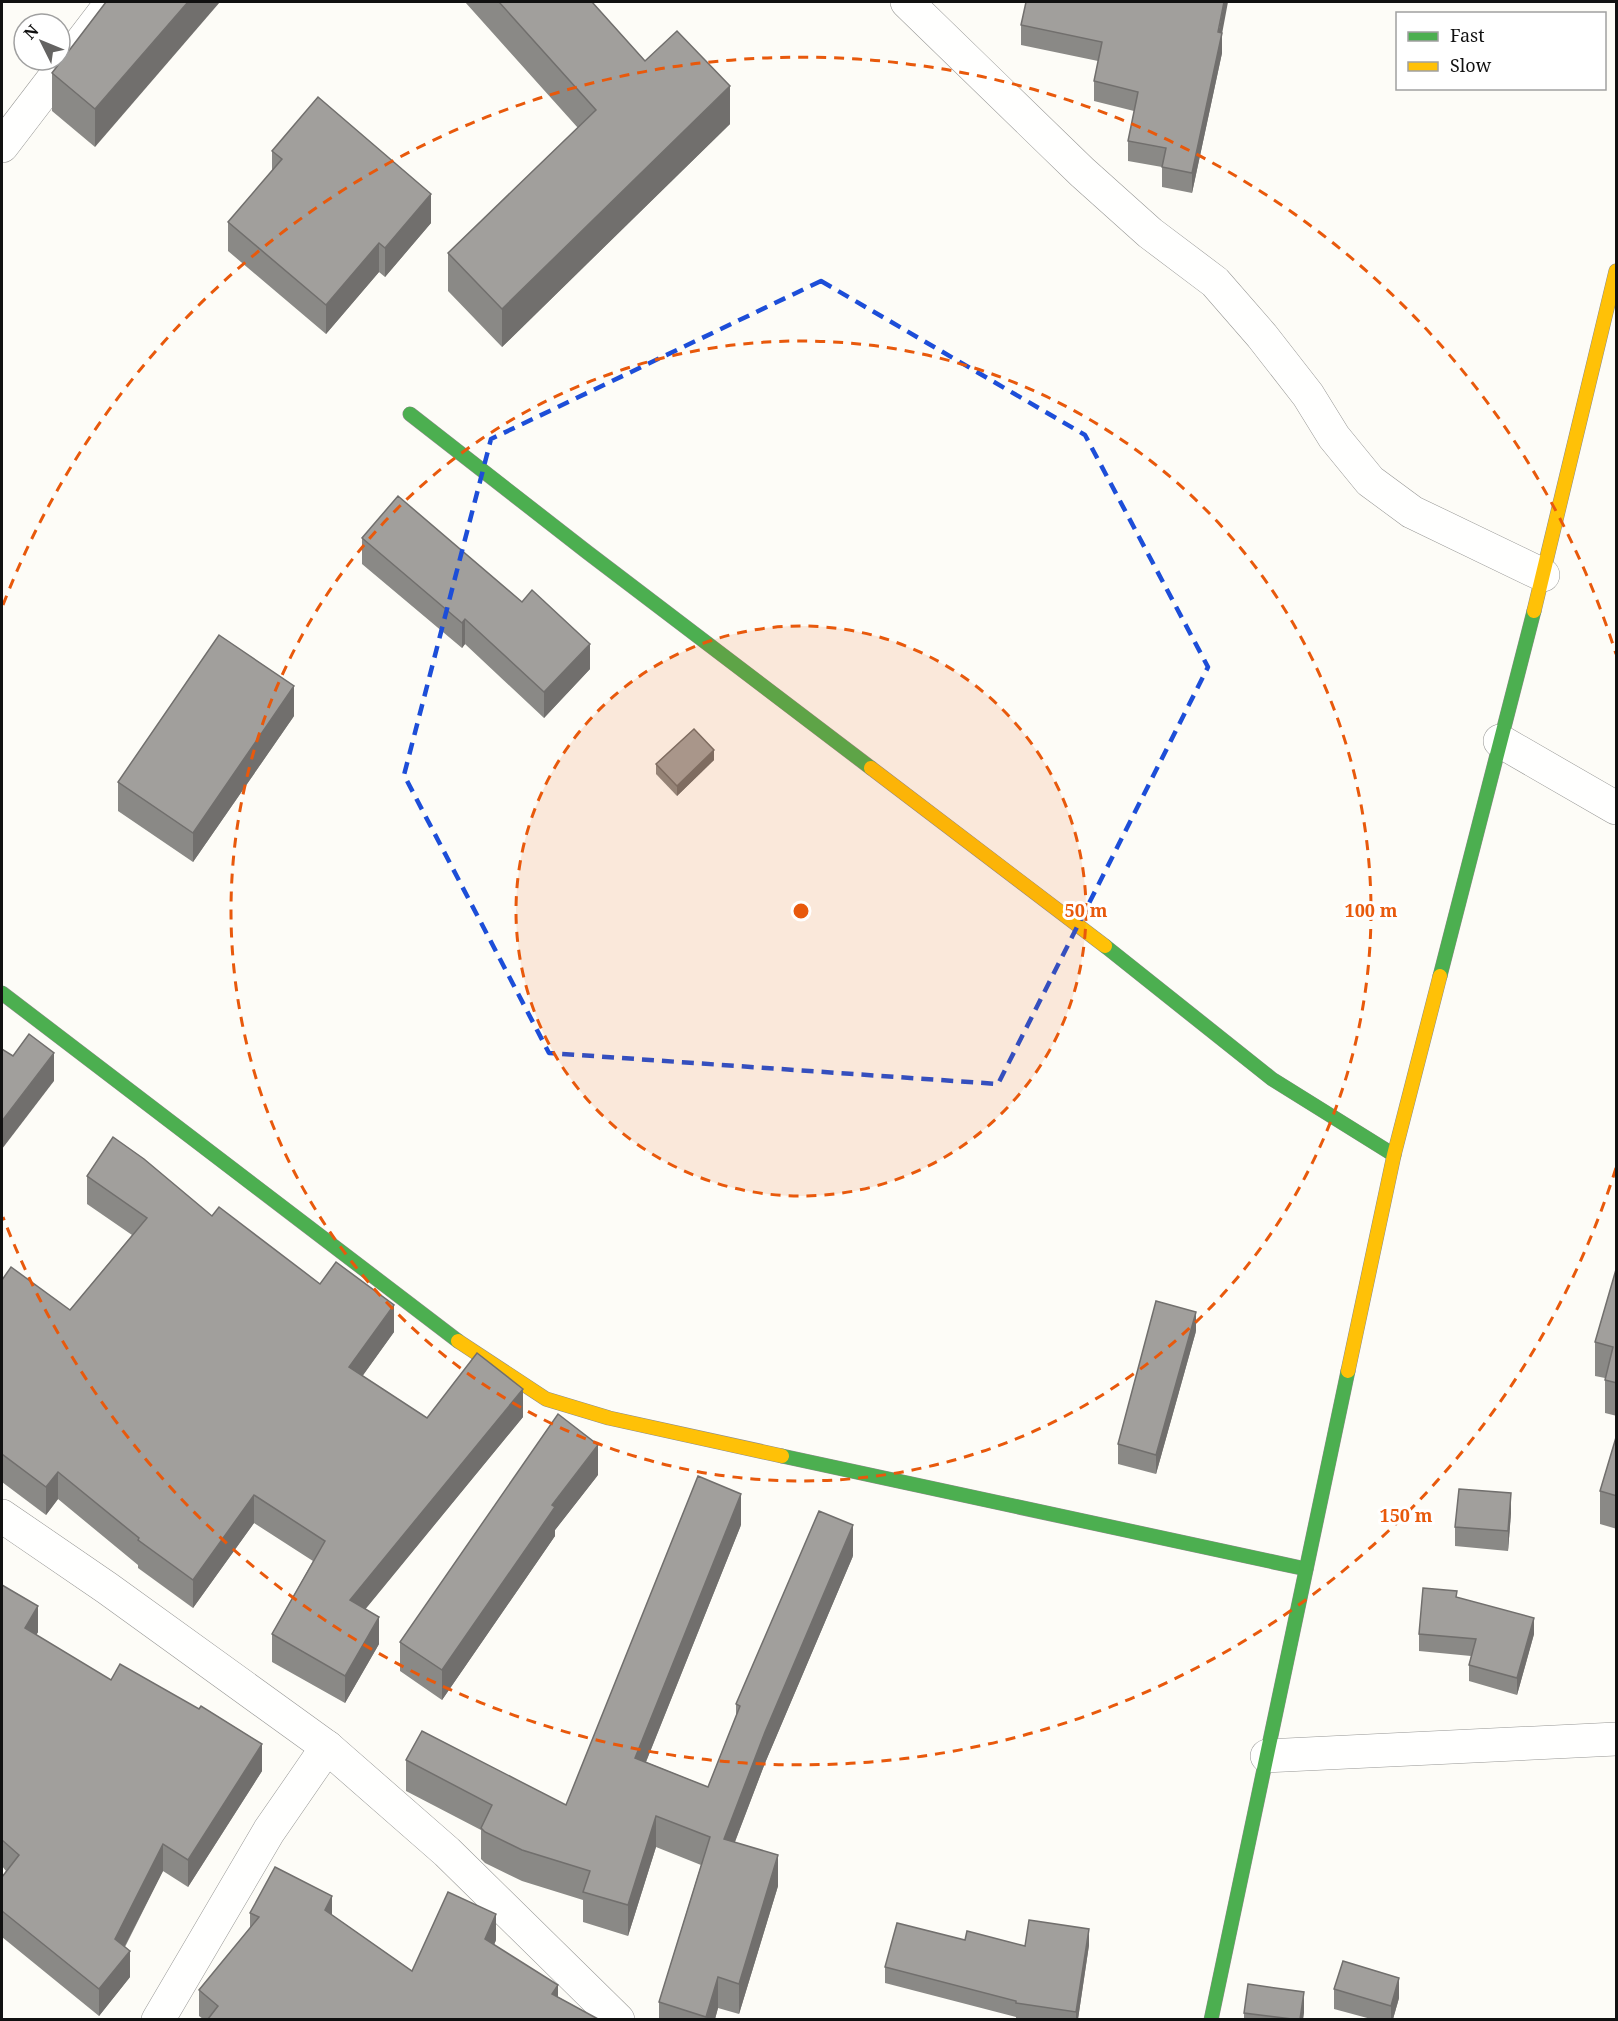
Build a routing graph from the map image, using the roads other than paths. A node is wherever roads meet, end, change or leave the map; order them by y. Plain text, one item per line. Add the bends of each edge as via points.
1 (112, 2) edge
2 (907, 2) edge
3 (2, 146) edge
4 (1617, 271) edge
5 (410, 414) dead end
6 (1544, 575) junction
7 (1500, 741) junction
8 (1617, 808) edge
9 (2, 993) edge
10 (1394, 1155) junction
11 (2, 1516) edge
12 (1306, 1569) junction
13 (1617, 1739) edge
14 (327, 1747) junction
15 (1267, 1756) junction
16 (158, 2019) edge
17 (618, 2019) edge
18 (1211, 2019) edge

1 - 3 street
2 - 6 street via 1082,172 1150,233 1215,282 1308,394 1334,437 1370,481 1412,512
4 - 6 street
5 - 10 street via 1107,947 1272,1079
6 - 7 street
7 - 8 street
7 - 10 street
9 - 12 street via 460,1342 546,1399 609,1418
10 - 12 street
11 - 14 street
12 - 15 street
13 - 15 street
14 - 16 street via 269,1831
14 - 17 street via 447,1852
15 - 18 street

